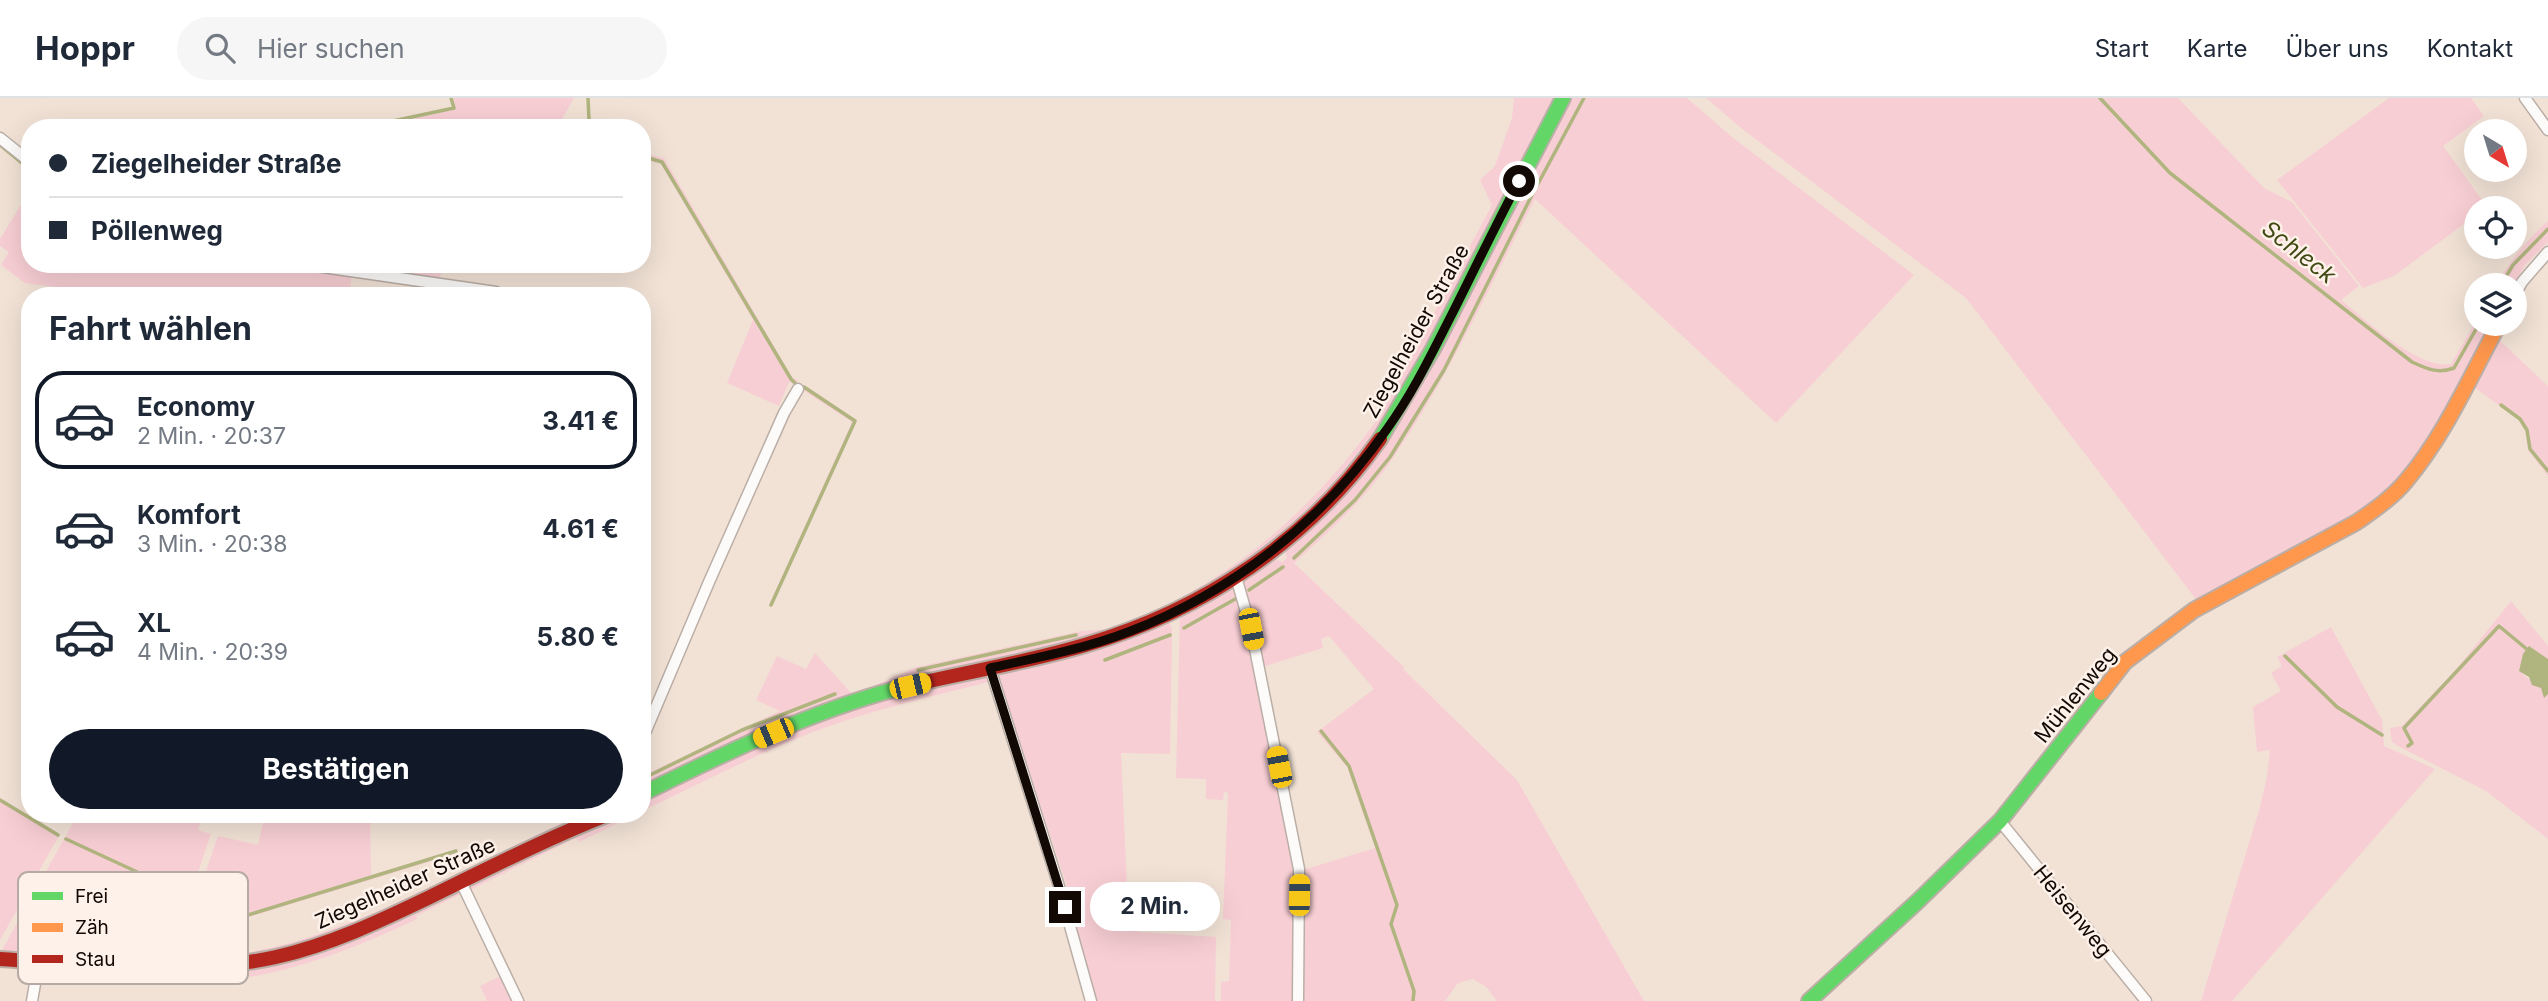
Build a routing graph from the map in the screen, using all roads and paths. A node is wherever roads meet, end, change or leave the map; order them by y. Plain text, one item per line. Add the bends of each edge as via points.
1 (1563, 98) edge
2 (2525, 98) edge
3 (2548, 131) edge
4 (0, 138) edge
5 (21, 155) edge
6 (2548, 251) edge
7 (364, 273) edge
8 (2527, 276) edge
9 (461, 287) edge
10 (2492, 336) edge
11 (797, 389) dead end
12 (1236, 577) junction
13 (990, 668) junction
14 (651, 719) edge
15 (651, 790) edge
16 (2000, 821) junction
17 (586, 823) edge
18 (461, 882) junction
19 (0, 959) edge
20 (18, 960) edge
21 (248, 962) edge
22 (518, 1001) edge
23 (1091, 1001) edge
24 (1298, 1001) edge
25 (1809, 1001) edge
26 (2146, 1001) edge

1 - 12 street, Ziegelheider Straße via 1438,342 1388,429 1311,518
2 - 3 street
4 - 5 street
6 - 8 street
7 - 9 street
10 - 16 street, Mühlenweg via 2431,449 2405,483 2357,522 2194,610 2125,662
11 - 14 street
12 - 13 street, Ziegelheider Straße via 1128,632
12 - 24 street via 1251,629 1299,869
13 - 15 street, Ziegelheider Straße via 823,712
13 - 23 street
16 - 25 street, Mühlenweg
16 - 26 street, Heisenweg
17 - 18 street, Ziegelheider Straße
18 - 21 street, Ziegelheider Straße via 346,936
18 - 22 street
19 - 20 street, Ziegelheider Straße

